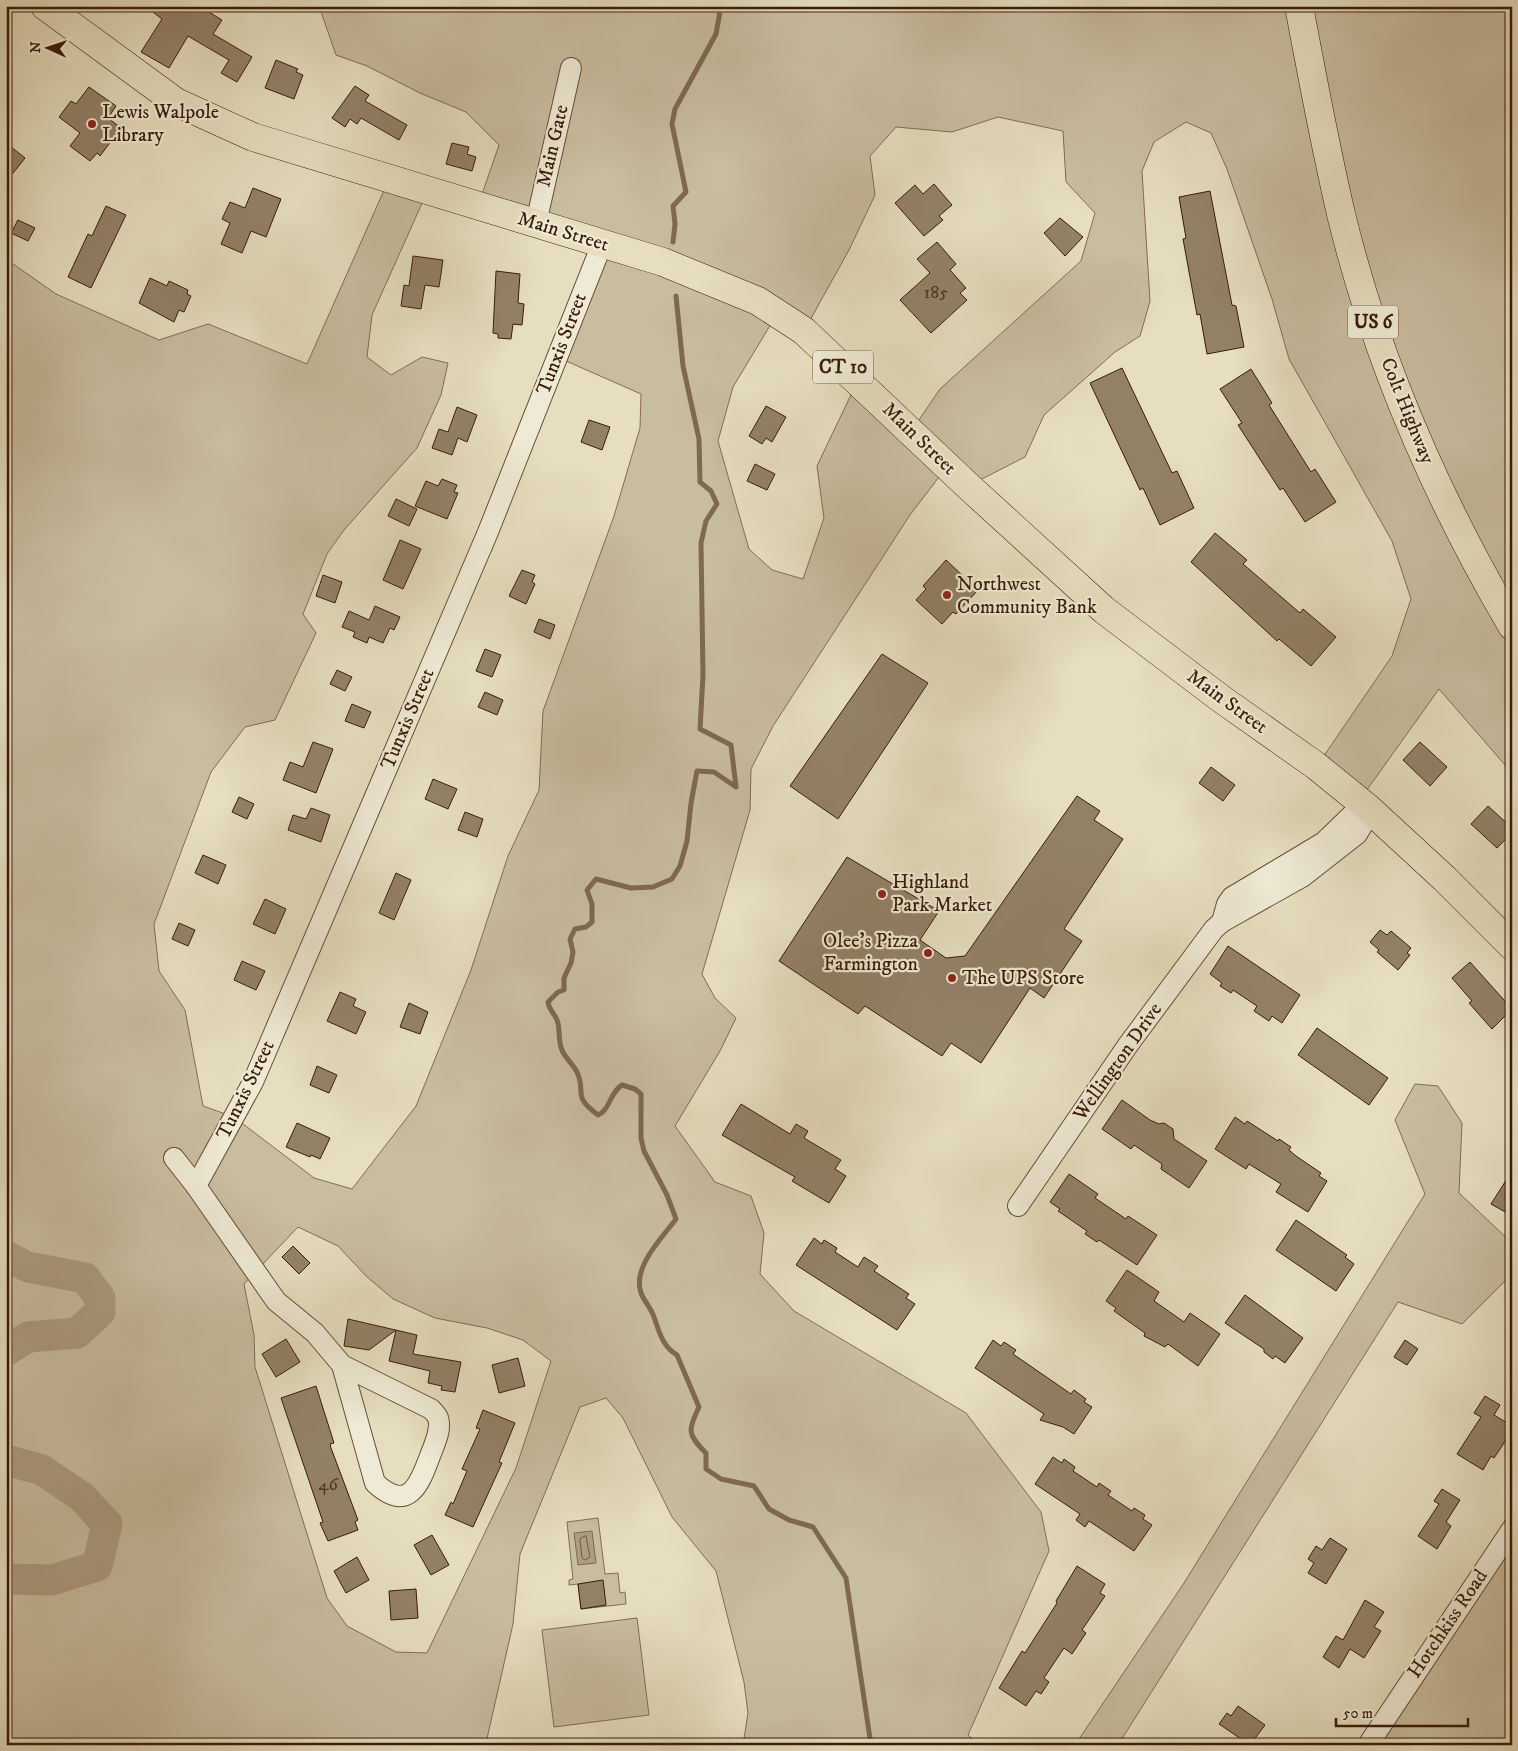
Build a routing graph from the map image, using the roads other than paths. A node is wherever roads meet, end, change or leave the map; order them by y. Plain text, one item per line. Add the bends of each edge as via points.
1 (45, 6) edge
2 (1299, 6) edge
3 (571, 68) dead end
4 (536, 223) junction
5 (602, 244) junction
6 (1510, 623) edge
7 (1368, 808) junction
8 (1512, 946) edge
9 (174, 1158) dead end
10 (196, 1186) junction
11 (1018, 1206) dead end
12 (342, 1365) junction
13 (1512, 1529) edge
14 (1368, 1745) edge

1 - 4 highway, Main Street / CT 10 via 176,102 253,137
2 - 6 highway, Colt Highway / US 6 via 1342,215 1377,336 1444,501
3 - 4 street, Main Gate
4 - 5 highway, Main Street / CT 10
5 - 7 highway, Main Street / CT 10 via 703,277 758,301 804,331 1104,610 1315,765
5 - 10 street, Tunxis Street via 488,532 257,1073
7 - 8 highway, Main Street / CT 10
7 - 11 street, Wellington Drive via 1357,834 1309,872 1214,929 1128,1045
9 - 10 street
10 - 12 street via 276,1301 315,1333
12 - 12 street via 431,1408 438,1418 439,1431 420,1484 411,1493 398,1496 386,1493 375,1483
13 - 14 street, Hotchkiss Road

